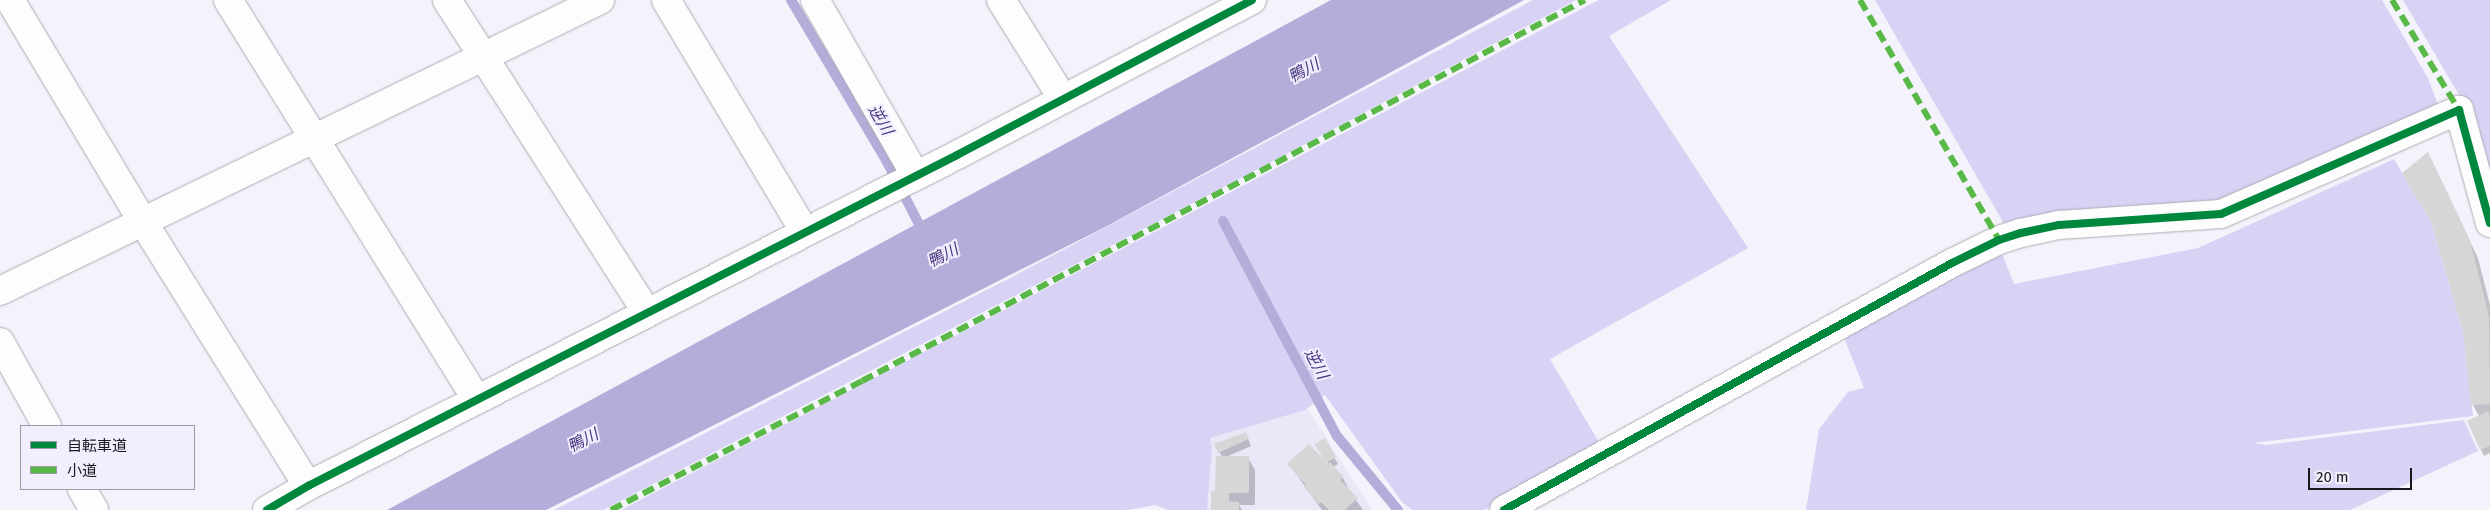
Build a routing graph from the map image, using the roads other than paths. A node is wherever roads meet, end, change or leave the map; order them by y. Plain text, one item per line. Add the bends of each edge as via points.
1 (10, 0) edge
2 (228, 0) edge
3 (447, 0) edge
4 (600, 0) edge
5 (666, 0) edge
6 (815, 0) edge
7 (1001, 0) edge
8 (1252, 0) edge
9 (1212, 9) edge
10 (483, 57) junction
11 (1063, 99) junction
12 (313, 139) junction
13 (903, 182) junction
14 (143, 222) junction
15 (2490, 223) edge
16 (805, 232) junction
17 (0, 291) edge
18 (647, 313) junction
19 (0, 342) edge
20 (477, 400) junction
21 (46, 425) edge
22 (308, 486) junction
23 (83, 490) edge
24 (94, 510) edge
25 (267, 510) edge
26 (1504, 510) edge

1 - 14 street
2 - 12 street
3 - 10 street
4 - 10 street
5 - 16 street
6 - 13 street
7 - 11 street
8 - 9 street
9 - 11 street
10 - 12 street
10 - 18 street
11 - 13 street
12 - 14 street
12 - 20 street
13 - 16 street
14 - 17 street
14 - 22 street
15 - 26 street via 2459,110 2221,214 2059,225 2021,233 1952,263
16 - 18 street
18 - 20 street
19 - 21 street
20 - 22 street
22 - 25 street
23 - 24 street

